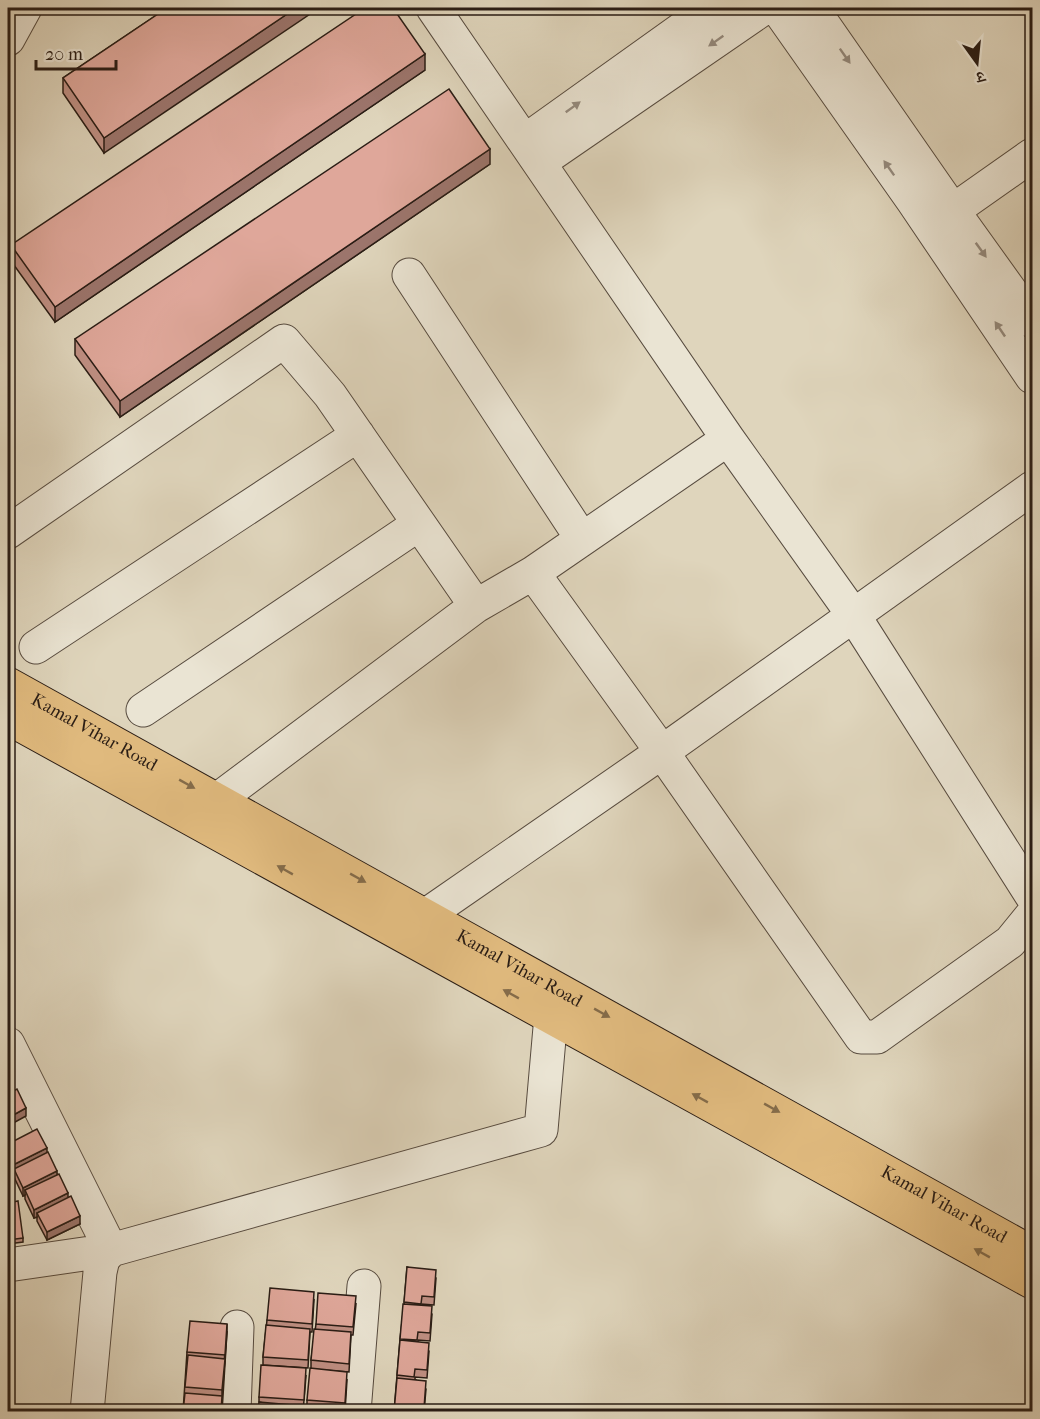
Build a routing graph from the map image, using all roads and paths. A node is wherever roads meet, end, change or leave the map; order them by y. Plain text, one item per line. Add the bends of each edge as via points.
1 (25, 8) edge
2 (433, 8) edge
3 (711, 8) edge
4 (764, 8) edge
5 (777, 8) edge
6 (812, 8) edge
7 (8, 39) edge
8 (532, 152) junction
9 (1032, 155) edge
10 (942, 219) junction
11 (409, 275) dead end
12 (1032, 321) edge
13 (1032, 377) edge
14 (358, 435) junction
15 (728, 439) junction
16 (1032, 488) edge
17 (420, 524) junction
18 (8, 532) edge
19 (582, 539) junction
20 (533, 573) junction
21 (476, 606) junction
22 (854, 616) junction
23 (36, 647) dead end
24 (8, 684) edge
25 (143, 710) dead end
26 (8, 718) edge
27 (662, 752) junction
28 (218, 800) junction
29 (1032, 896) edge
30 (1032, 915) edge
31 (425, 916) junction
32 (551, 1016) junction
33 (8, 1044) edge
34 (111, 1250) junction
35 (1032, 1253) edge
36 (8, 1265) edge
37 (1032, 1282) edge
38 (364, 1286) dead end
39 (237, 1327) dead end
40 (87, 1412) edge
41 (234, 1412) edge
42 (354, 1412) edge

1 - 7 street
2 - 8 street
8 -> 3 street
4 -> 8 street
10 -> 5 street
6 -> 10 street
8 - 15 street
9 - 10 street
10 -> 12 street
13 -> 10 street
11 - 19 street
14 - 17 street
14 - 18 street via 284,341
14 - 23 street
15 - 19 street
15 - 22 street
16 - 22 street
17 - 21 street
17 - 25 street
19 - 20 street
20 - 21 street
20 - 27 street
21 - 28 street
22 - 27 street
22 - 29 street
24 -> 28 main road, Kamal Vihar Road
32 -> 26 main road, Kamal Vihar Road
27 - 30 street via 861,1037 877,1037 1010,942
27 - 31 street
28 -> 31 main road, Kamal Vihar Road
31 -> 35 main road, Kamal Vihar Road
32 - 34 street via 541,1130
37 -> 32 main road, Kamal Vihar Road
33 - 34 street
34 - 36 street
34 - 40 street via 103,1259 100,1272
38 - 42 street
39 - 41 street

